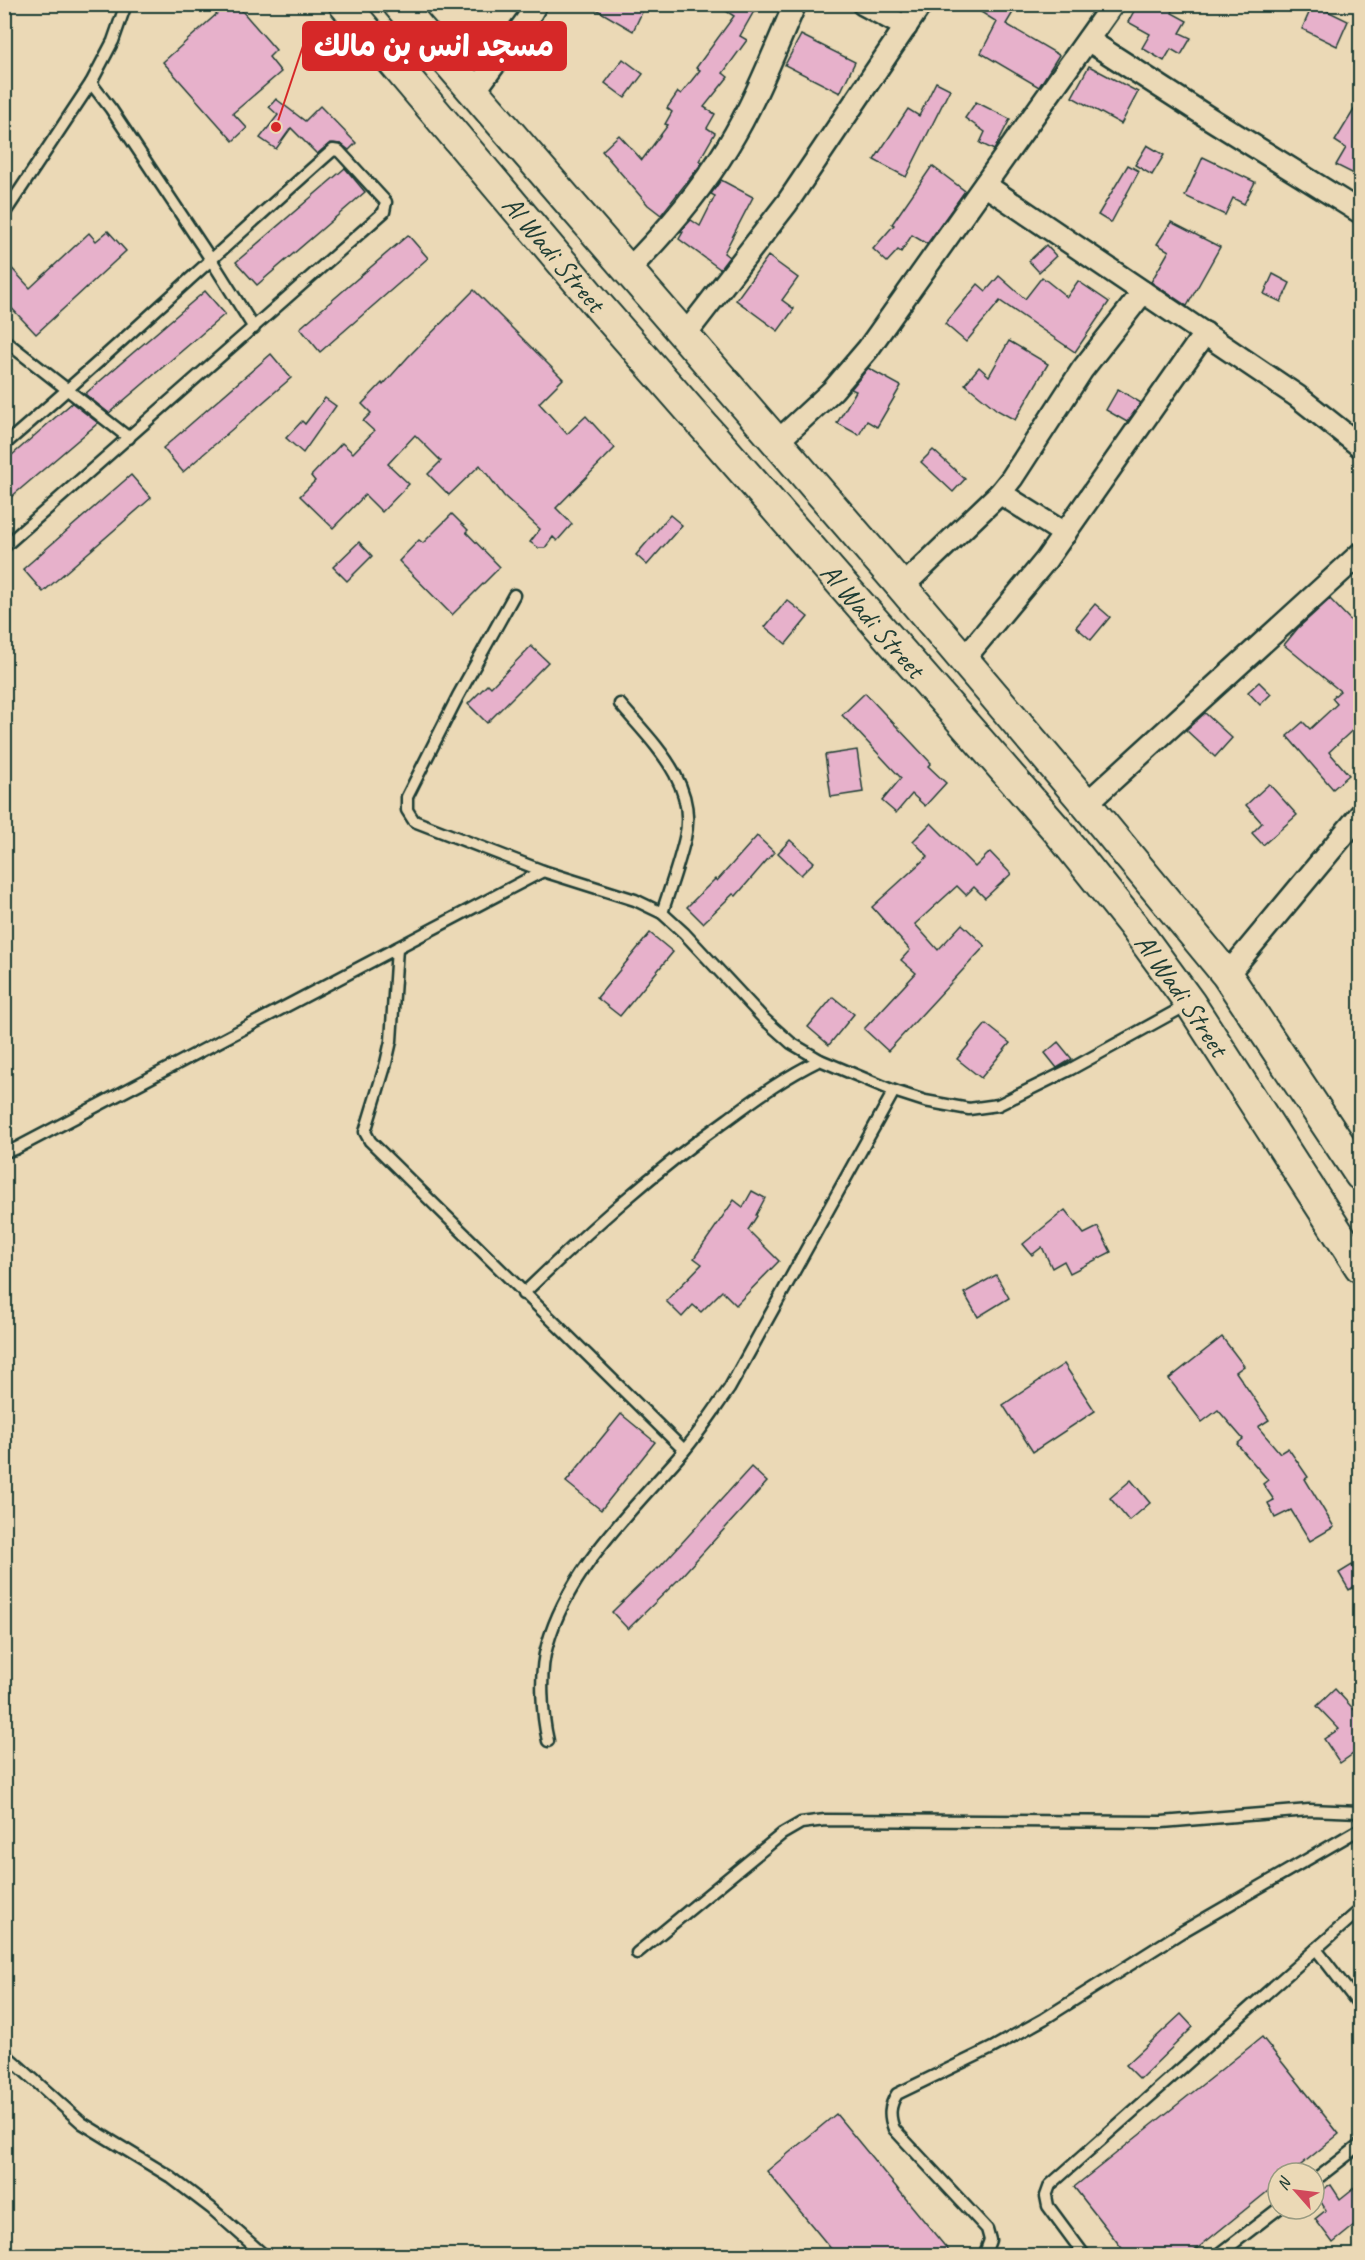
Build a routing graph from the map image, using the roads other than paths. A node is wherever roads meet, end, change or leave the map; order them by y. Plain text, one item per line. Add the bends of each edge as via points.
1 (126, 4) edge
2 (344, 4) edge
3 (398, 4) edge
4 (536, 4) edge
5 (795, 4) edge
6 (863, 4) edge
7 (921, 4) edge
8 (1113, 4) edge
9 (906, 27) junction
10 (1088, 40) junction
11 (91, 83) junction
12 (474, 92) junction
13 (986, 185) junction
14 (1360, 212) edge
15 (4, 214) edge
16 (210, 258) junction
17 (627, 271) junction
18 (1143, 292) junction
19 (254, 328) junction
20 (1205, 333) junction
21 (684, 336) junction
22 (4, 340) edge
23 (69, 389) junction
24 (129, 438) junction
25 (777, 442) junction
26 (4, 445) edge
27 (1360, 446) edge
28 (1000, 493) junction
29 (1065, 534) junction
30 (4, 547) edge
31 (1360, 554) edge
32 (902, 587) junction
33 (514, 595) dead end
34 (963, 660) junction
35 (620, 704) dead end
36 (1086, 804) junction
37 (1360, 815) edge
38 (543, 871) junction
39 (662, 913) junction
40 (398, 948) junction
41 (1227, 975) junction
42 (1190, 1003) junction
43 (820, 1060) junction
44 (894, 1091) junction
45 (4, 1152) edge
46 (1360, 1175) edge
47 (1360, 1267) edge
48 (523, 1294) junction
49 (684, 1450) junction
50 (548, 1741) dead end
51 (1360, 1812) edge
52 (1360, 1829) edge
53 (1360, 1910) edge
54 (1316, 1949) junction
55 (637, 1953) dead end
56 (1360, 2007) edge
57 (4, 2053) edge
58 (1360, 2145) edge
59 (1326, 2172) edge
60 (1266, 2218) edge
61 (265, 2256) edge
62 (984, 2256) edge
63 (1085, 2256) edge
64 (1217, 2256) edge

1 - 11 lane via 113,41
2 - 42 main road, Al Wadi Street via 597,304 1057,830
3 - 12 main road, Al Wadi Street
4 - 12 street
5 - 17 street via 728,147 688,204
6 - 9 street
7 - 9 street
8 - 10 street
9 - 21 street via 787,203
10 - 13 street
10 - 14 street
11 - 15 lane
11 - 16 lane
12 - 17 main road, Al Wadi Street
13 - 18 street
13 - 25 street via 868,349 833,390
16 - 19 lane
16 - 19 lane via 333,150 339,151 386,202 384,212
16 - 23 lane
17 - 21 main road, Al Wadi Street
18 - 20 street
18 - 28 street via 1082,370
19 - 24 lane
20 - 27 street via 1298,396
20 - 29 street
21 - 25 main road, Al Wadi Street
22 - 23 lane
23 - 24 lane
23 - 26 lane
24 - 30 lane
25 - 32 main road, Al Wadi Street
28 - 29 street
28 - 32 street
29 - 34 street
31 - 36 street
32 - 34 main road, Al Wadi Street
33 - 38 lane via 407,796 407,810 414,821 425,827
34 - 36 main road, Al Wadi Street
35 - 39 lane via 668,762 682,789 687,811 686,836
36 - 41 main road, Al Wadi Street
37 - 41 street
38 - 39 lane via 635,900
38 - 40 lane
39 - 43 lane via 764,1019 791,1043
40 - 45 lane
40 - 48 lane via 391,1041 365,1132
41 - 46 main road, Al Wadi Street
42 - 44 lane via 1071,1069 998,1104 969,1109
42 - 47 main road, Al Wadi Street
43 - 44 lane
43 - 48 lane via 788,1076 677,1156
44 - 49 lane via 729,1389
48 - 49 lane
49 - 50 lane via 600,1546 553,1625 543,1685 543,1720
51 - 55 lane via 1309,1810 1162,1822 801,1823 782,1834
52 - 62 lane via 1180,1933 1044,2019 897,2094 890,2114 894,2129 987,2229 990,2240
53 - 54 lane
54 - 56 lane
54 - 63 lane via 1050,2185 1048,2206
57 - 61 lane via 82,2123 169,2176
58 - 59 lane
60 - 64 lane

